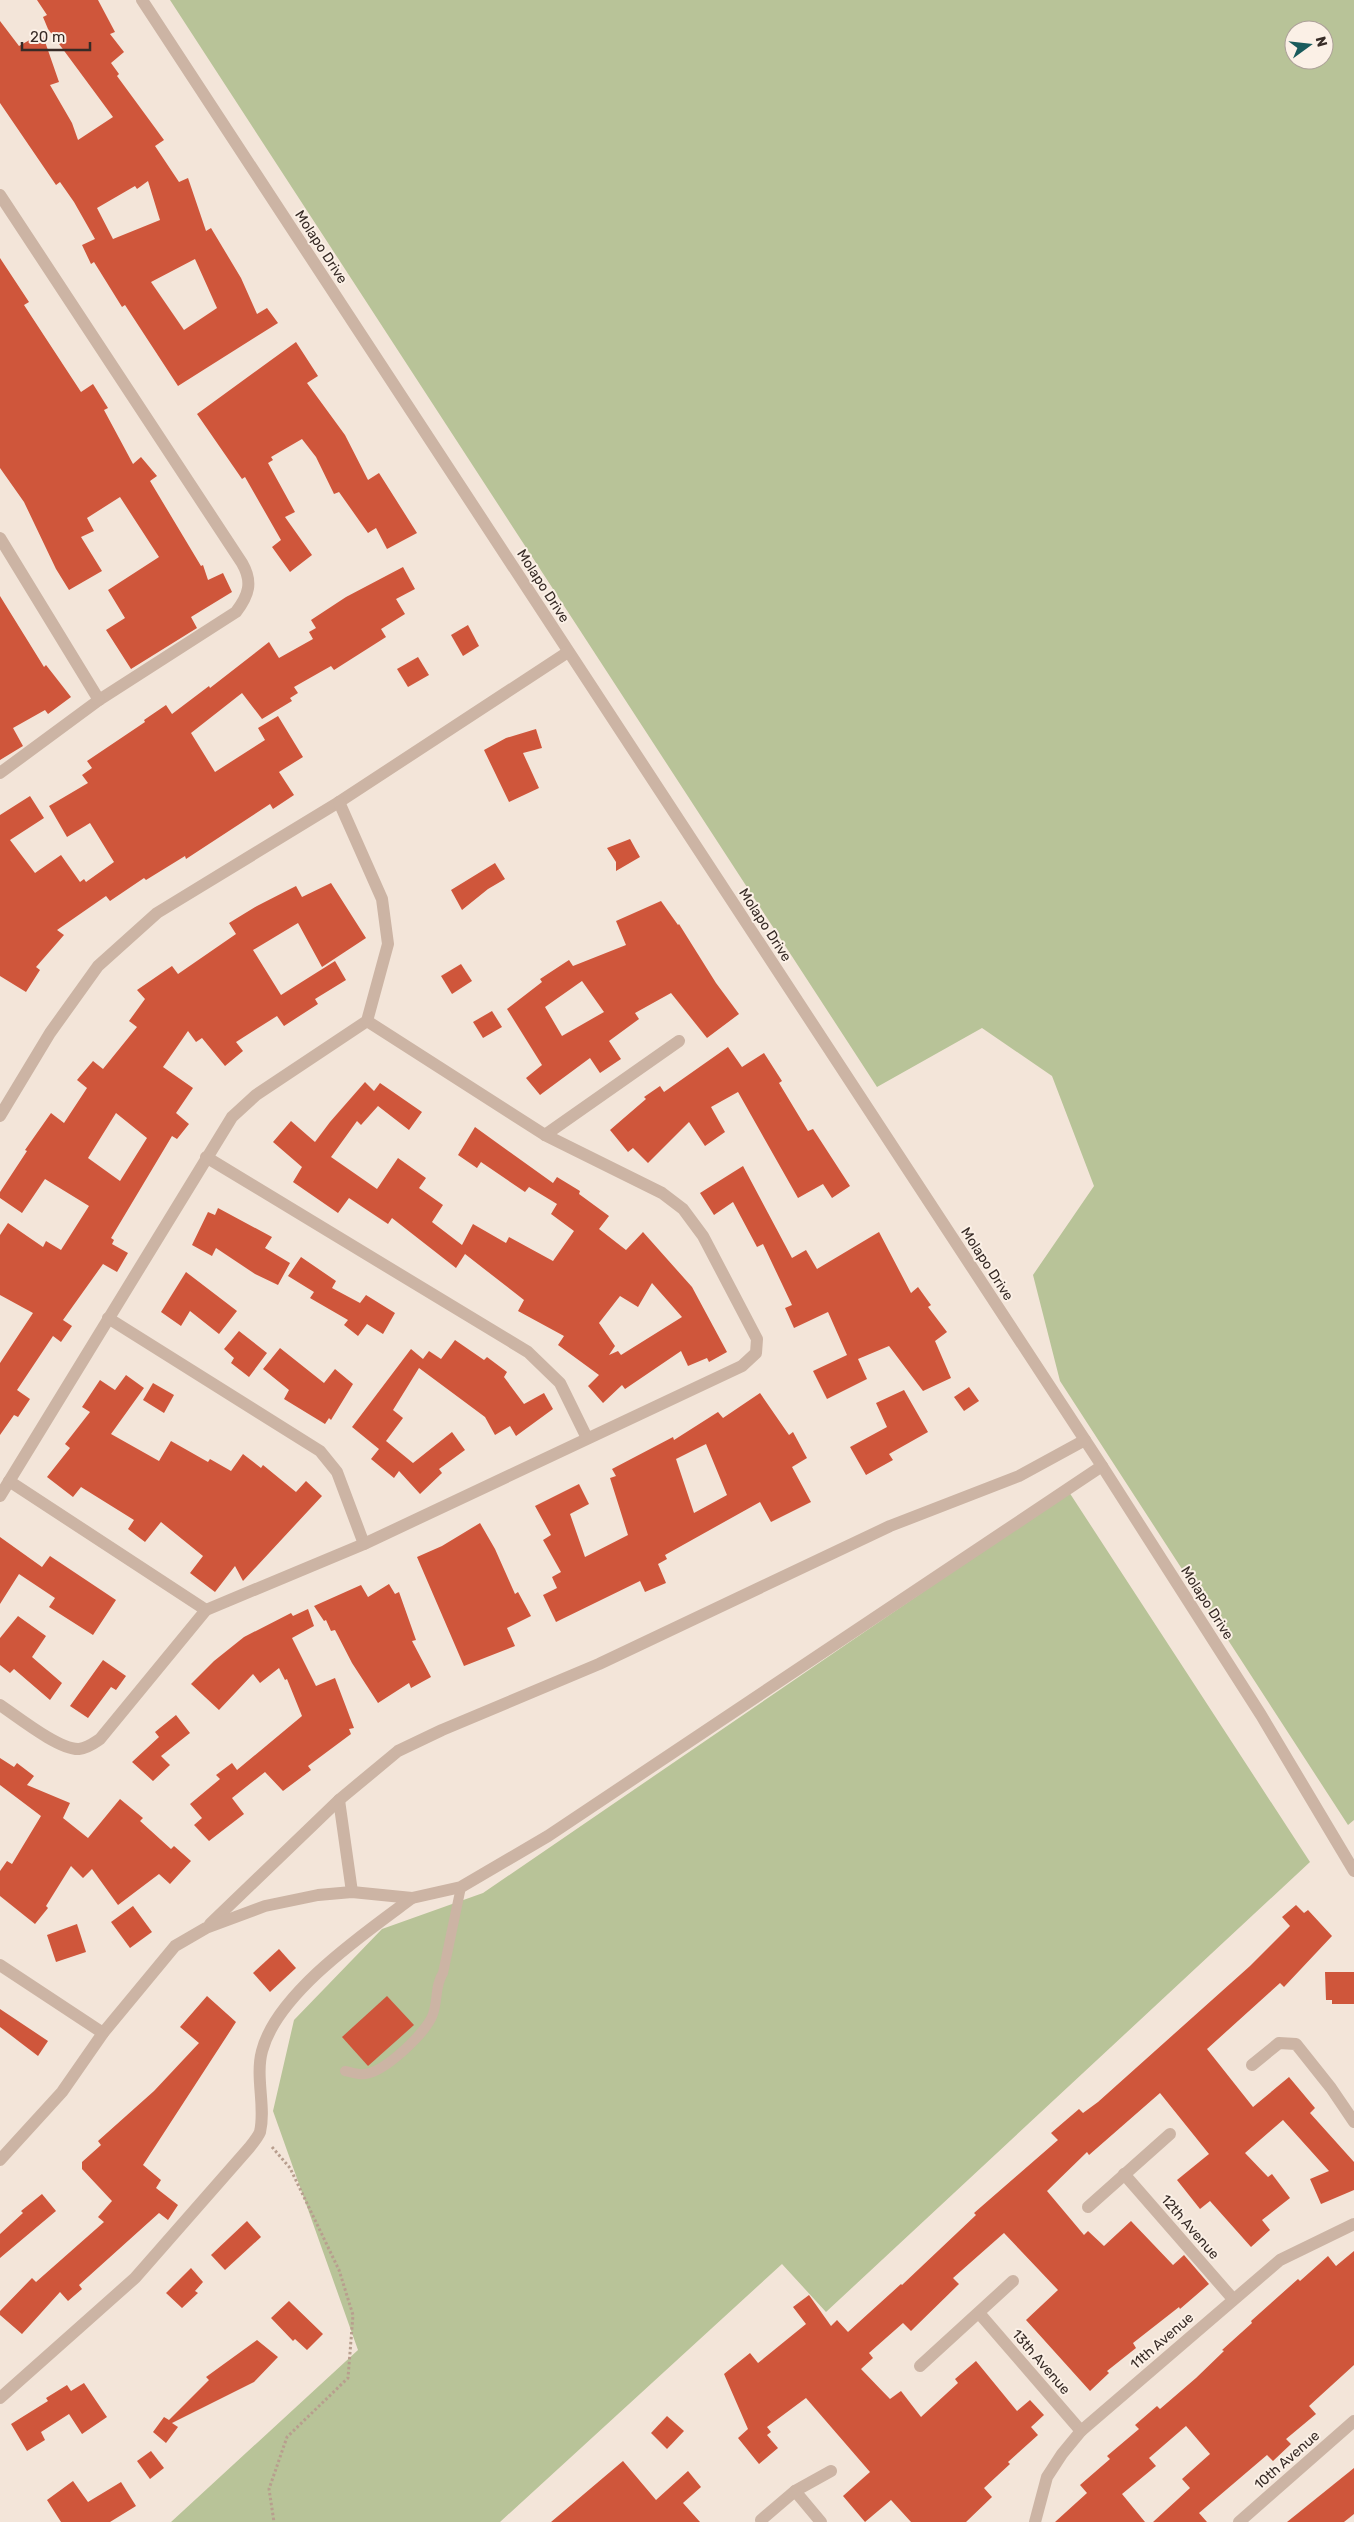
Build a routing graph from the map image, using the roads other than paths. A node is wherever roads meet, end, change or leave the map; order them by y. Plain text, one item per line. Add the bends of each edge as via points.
1 (142, 0) edge
2 (0, 195) edge
3 (0, 538) edge
4 (568, 652) junction
5 (99, 700) junction
6 (0, 773) edge
7 (339, 802) junction
8 (368, 1021) junction
9 (679, 1040) dead end
10 (0, 1116) edge
11 (545, 1135) junction
12 (206, 1157) junction
13 (108, 1318) junction
14 (587, 1438) junction
15 (1085, 1440) junction
16 (1102, 1466) junction
17 (9, 1481) junction
18 (0, 1496) edge
19 (364, 1544) junction
20 (206, 1610) junction
21 (0, 1705) edge
22 (339, 1800) junction
23 (1354, 1871) edge
24 (461, 1887) junction
25 (352, 1892) junction
26 (412, 1898) junction
27 (206, 1928) junction
28 (0, 1965) edge
29 (103, 2033) junction
30 (1252, 2065) dead end
31 (345, 2071) dead end
32 (1354, 2122) edge
33 (1170, 2134) dead end
34 (0, 2160) edge
35 (1124, 2174) junction
36 (1088, 2207) dead end
37 (1354, 2224) edge
38 (1013, 2281) dead end
39 (1232, 2299) junction
40 (979, 2313) junction
41 (920, 2366) dead end
42 (0, 2398) edge
43 (1354, 2421) edge
44 (1081, 2431) junction
45 (831, 2470) dead end
46 (795, 2491) junction
47 (761, 2520) dead end
48 (821, 2522) edge
49 (1035, 2522) edge
50 (1239, 2522) edge

1 - 4 street, Molapo Drive
2 - 5 street via 242,563 250,585 246,600 236,612
3 - 5 street
4 - 7 street
4 - 15 street, Molapo Drive
5 - 6 street
7 - 8 street via 382,899 388,944
7 - 10 street via 157,912 124,941 84,985 50,1033
8 - 11 street
8 - 12 street via 256,1094 232,1117
9 - 11 street
11 - 14 street via 662,1193 683,1209 703,1236 757,1340 756,1353 742,1366
12 - 13 street
12 - 14 street via 528,1352 560,1383
13 - 17 street
13 - 19 street via 320,1451 337,1472
14 - 19 street
15 - 16 street, Molapo Drive
15 - 22 street via 1018,1476 890,1526 599,1664 398,1751
16 - 23 street, Molapo Drive via 1261,1714
16 - 24 street via 548,1836
17 - 18 street
17 - 20 street
19 - 20 street
20 - 21 street via 93,1744 78,1749 64,1746
22 - 25 street
22 - 27 street
24 - 26 street
24 - 31 lane via 433,2015 414,2040 388,2064 365,2074
25 - 26 street
25 - 27 street via 265,1906
26 - 42 street via 337,1953 290,2002 269,2030 261,2053 260,2133 135,2278
27 - 29 street via 175,1946
28 - 29 street
29 - 34 street via 62,2092
30 - 32 street via 1279,2043 1296,2044
33 - 35 street
35 - 36 street
35 - 39 street, 12th Avenue
37 - 39 street, 11th Avenue via 1280,2260
38 - 40 street
39 - 44 street, 11th Avenue
40 - 41 street
40 - 44 street, 13th Avenue
43 - 50 street, 10th Avenue
44 - 49 street, 11th Avenue via 1047,2477
45 - 46 street
46 - 47 street
46 - 48 street

